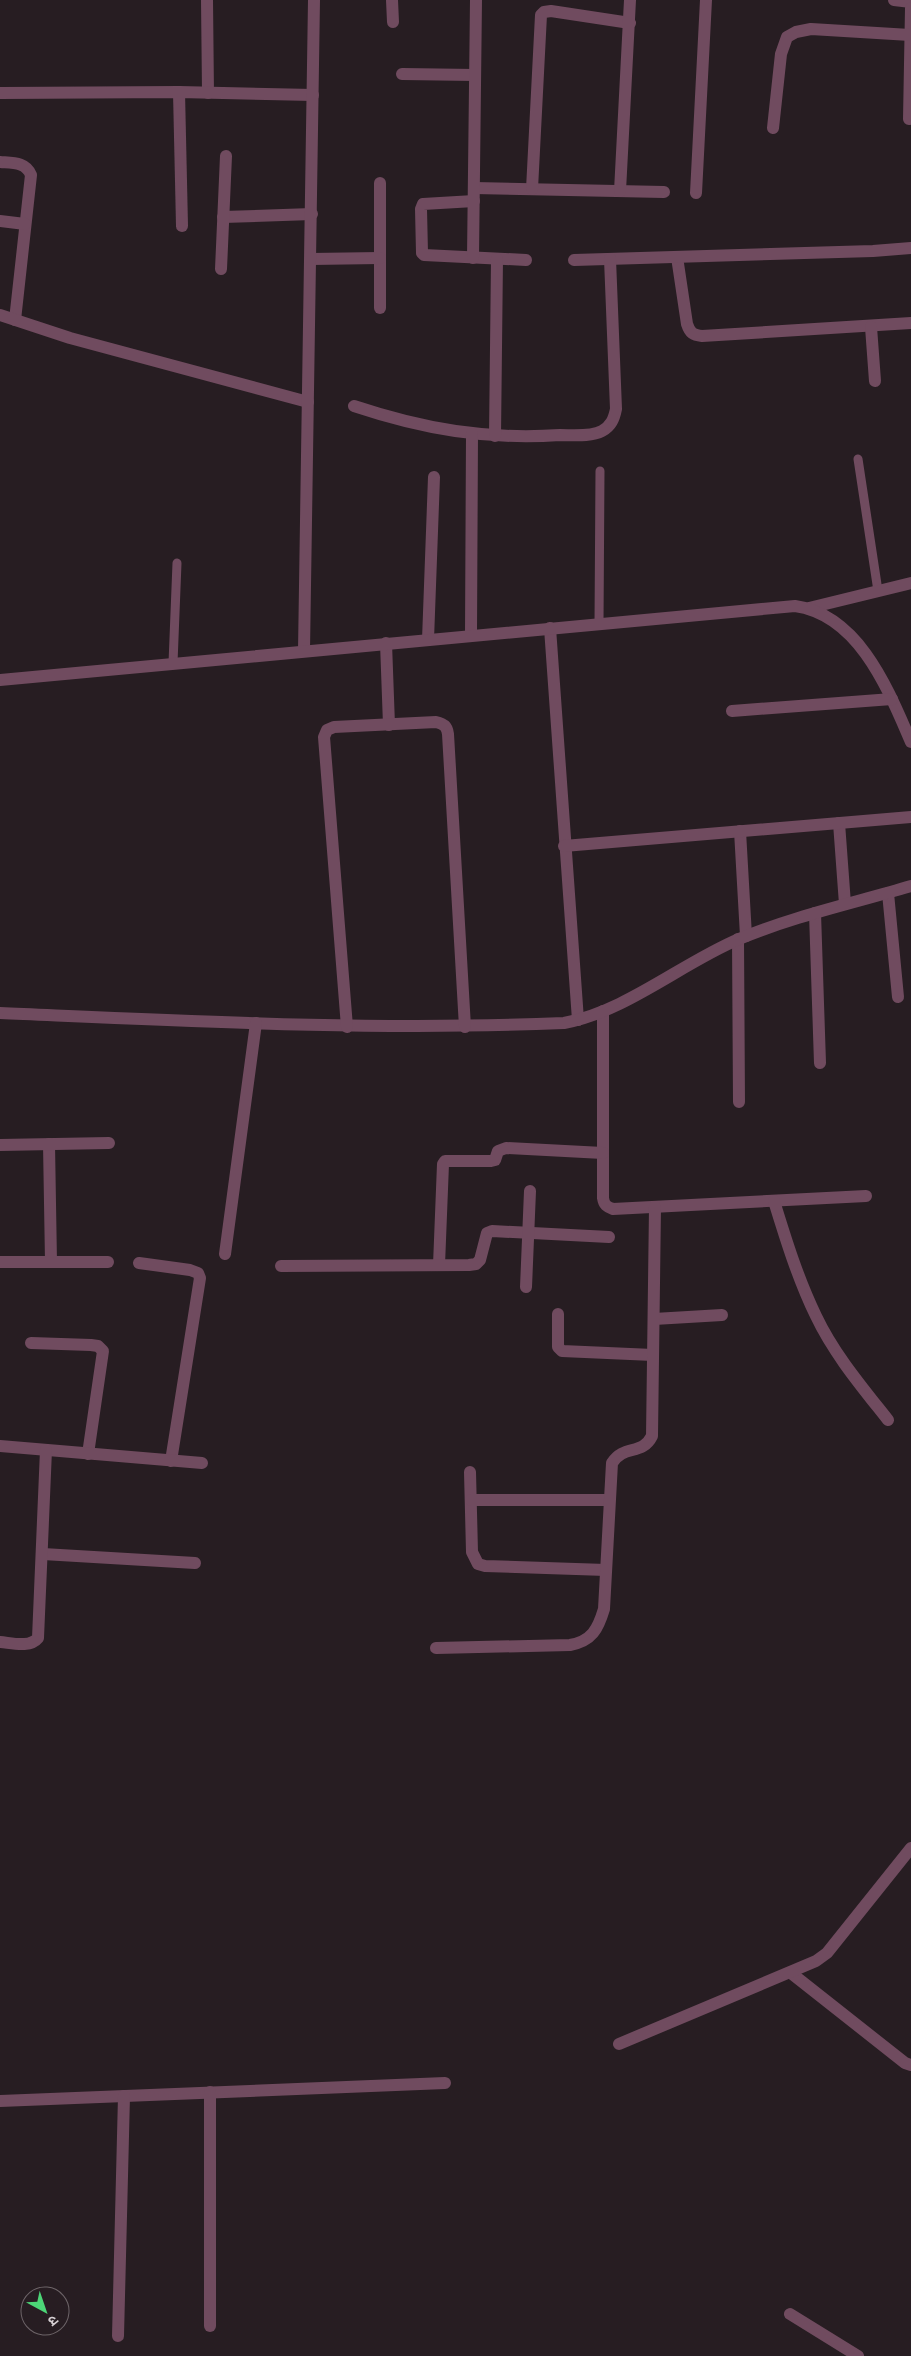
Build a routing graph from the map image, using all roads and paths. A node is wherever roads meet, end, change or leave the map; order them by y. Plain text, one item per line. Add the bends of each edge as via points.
1 (207, 0) edge
2 (314, 0) edge
3 (392, 0) edge
4 (476, 0) edge
5 (630, 0) edge
6 (706, 0) edge
7 (894, 0) edge
8 (911, 2) edge
9 (551, 6) edge
10 (911, 8) edge
11 (393, 22) dead end
12 (630, 23) junction
13 (910, 35) junction
14 (402, 74) dead end
15 (475, 75) junction
16 (179, 92) junction
17 (0, 93) edge
18 (208, 93) junction
19 (313, 95) junction
20 (910, 119) dead end
21 (773, 128) dead end
22 (226, 156) dead end
23 (0, 162) edge
24 (380, 183) dead end
25 (532, 190) junction
26 (620, 191) junction
27 (664, 192) dead end
28 (696, 193) dead end
29 (474, 195) junction
30 (312, 214) junction
31 (223, 217) junction
32 (0, 221) edge
33 (25, 224) junction
34 (182, 226) dead end
35 (911, 248) edge
36 (677, 257) junction
37 (380, 258) junction
38 (473, 258) junction
39 (312, 259) junction
40 (497, 259) junction
41 (610, 259) junction
42 (526, 260) dead end
43 (574, 260) dead end
44 (222, 269) dead end
45 (380, 308) dead end
46 (0, 315) edge
47 (15, 320) junction
48 (911, 323) edge
49 (871, 327) junction
50 (875, 381) dead end
51 (308, 402) junction
52 (354, 406) dead end
53 (472, 434) junction
54 (496, 436) junction
55 (858, 459) dead end
56 (600, 471) dead end
57 (434, 477) dead end
58 (177, 563) dead end
59 (911, 583) edge
60 (878, 591) junction
61 (809, 608) junction
62 (599, 624) junction
63 (550, 628) junction
64 (471, 635) junction
65 (428, 640) junction
66 (386, 643) junction
67 (304, 651) junction
68 (173, 663) junction
69 (0, 680) edge
70 (892, 699) junction
71 (732, 710) dead end
72 (389, 725) junction
73 (911, 742) edge
74 (911, 817) edge
75 (840, 823) junction
76 (740, 831) junction
77 (564, 846) junction
78 (911, 886) edge
79 (888, 893) junction
80 (845, 904) junction
81 (815, 913) junction
82 (742, 938) junction
83 (898, 997) dead end
84 (604, 1011) junction
85 (0, 1013) edge
86 (578, 1020) junction
87 (256, 1023) junction
88 (347, 1026) junction
89 (465, 1027) junction
90 (820, 1063) dead end
91 (740, 1102) dead end
92 (109, 1143) dead end
93 (49, 1144) junction
94 (0, 1145) edge
95 (603, 1153) junction
96 (530, 1191) dead end
97 (866, 1196) dead end
98 (774, 1201) junction
99 (655, 1207) junction
100 (528, 1234) junction
101 (609, 1237) dead end
102 (225, 1254) dead end
103 (0, 1262) edge
104 (51, 1262) junction
105 (108, 1262) dead end
106 (139, 1263) dead end
107 (439, 1265) junction
108 (281, 1266) dead end
109 (526, 1287) dead end
110 (558, 1314) dead end
111 (722, 1315) dead end
112 (654, 1319) junction
113 (31, 1343) dead end
114 (653, 1355) junction
115 (888, 1420) dead end
116 (0, 1446) edge
117 (46, 1450) junction
118 (88, 1454) junction
119 (171, 1461) junction
120 (202, 1463) dead end
121 (470, 1472) dead end
122 (471, 1500) junction
123 (609, 1500) junction
124 (43, 1554) junction
125 (195, 1564) dead end
126 (606, 1570) junction
127 (0, 1642) edge
128 (436, 1648) dead end
129 (911, 1848) edge
130 (906, 1860) edge
131 (791, 1973) junction
132 (619, 2044) dead end
133 (911, 2065) edge
134 (445, 2082) dead end
135 (210, 2092) junction
136 (124, 2096) junction
137 (0, 2101) edge
138 (790, 2314) dead end
139 (210, 2326) dead end
140 (118, 2336) dead end
141 (858, 2356) edge

1 - 18 street
2 - 19 street
3 - 11 street
4 - 15 street
5 - 12 street
6 - 28 street
7 - 8 street
9 - 12 street
9 - 25 street via 541,15 540,21
10 - 13 street
12 - 26 street
13 - 20 street
13 - 21 street via 811,29 787,36 781,54
14 - 15 street
15 - 29 street
16 - 17 street
16 - 18 street
16 - 34 street
18 - 19 street
19 - 30 street
22 - 31 street
23 - 33 street via 28,168
24 - 37 street
25 - 26 street
25 - 29 street
26 - 27 street
29 - 38 street
29 - 38 street via 426,203 421,209 424,255
30 - 31 street
30 - 39 street
31 - 44 street
32 - 33 street
33 - 47 street
35 - 36 street
36 - 41 street
36 - 49 street via 686,324 694,335
37 - 39 street
37 - 45 street
38 - 40 street
39 - 51 street
40 - 42 street
40 - 54 street
41 - 43 street
41 - 54 street via 614,419 601,432
46 - 47 street
47 - 51 street via 70,338
48 - 49 street
49 - 50 street
51 - 67 street
52 - 53 street via 424,426
53 - 54 street
53 - 64 street
55 - 60 lane
56 - 62 lane
57 - 65 street
58 - 68 lane
59 - 60 street
60 - 61 street
61 - 62 street via 795,606
61 - 70 street via 828,616 863,650
62 - 63 street
63 - 64 street
63 - 77 street
64 - 65 street
65 - 66 street
66 - 67 street
66 - 72 street
67 - 68 street
68 - 69 street
70 - 71 street
70 - 73 street
72 - 88 street via 334,726 324,737
72 - 89 street via 436,722 447,728
74 - 75 street
75 - 76 street
75 - 80 street
76 - 77 street
76 - 82 street
77 - 86 street
78 - 79 street
79 - 80 street
79 - 83 street
80 - 81 street
81 - 82 street
81 - 90 street
82 - 84 street
82 - 91 street
84 - 86 street
84 - 95 street
85 - 87 street
86 - 89 street
87 - 88 street
87 - 102 street
88 - 89 street
92 - 93 street
93 - 94 street
93 - 104 street
95 - 99 street via 604,1204 613,1209
95 - 107 street via 506,1148 498,1151 495,1160 491,1161 445,1161
96 - 100 street
97 - 98 street
98 - 99 street
98 - 115 street via 792,1260 816,1318 849,1371
99 - 112 street
100 - 101 street
100 - 107 street via 492,1231 484,1239 480,1260 476,1264
100 - 109 street
103 - 104 street
104 - 105 street
106 - 119 street via 190,1270 198,1273 200,1278
107 - 108 street
110 - 114 street via 558,1347 562,1351
111 - 112 street
112 - 114 street
113 - 118 street via 91,1345 103,1351
114 - 123 street via 652,1436 640,1448 623,1451 616,1456 612,1463
116 - 117 street
117 - 118 street
117 - 124 street
118 - 119 street
119 - 120 street
121 - 122 street
122 - 123 street
122 - 126 street via 472,1552 478,1564
123 - 126 street
124 - 125 street
124 - 127 street via 38,1638 29,1644
126 - 128 street via 604,1609 599,1627 581,1643
129 - 130 street
130 - 131 street via 827,1953
131 - 132 street
131 - 133 street
134 - 135 street
135 - 136 street
135 - 139 street
136 - 137 street
136 - 140 street
138 - 141 street

